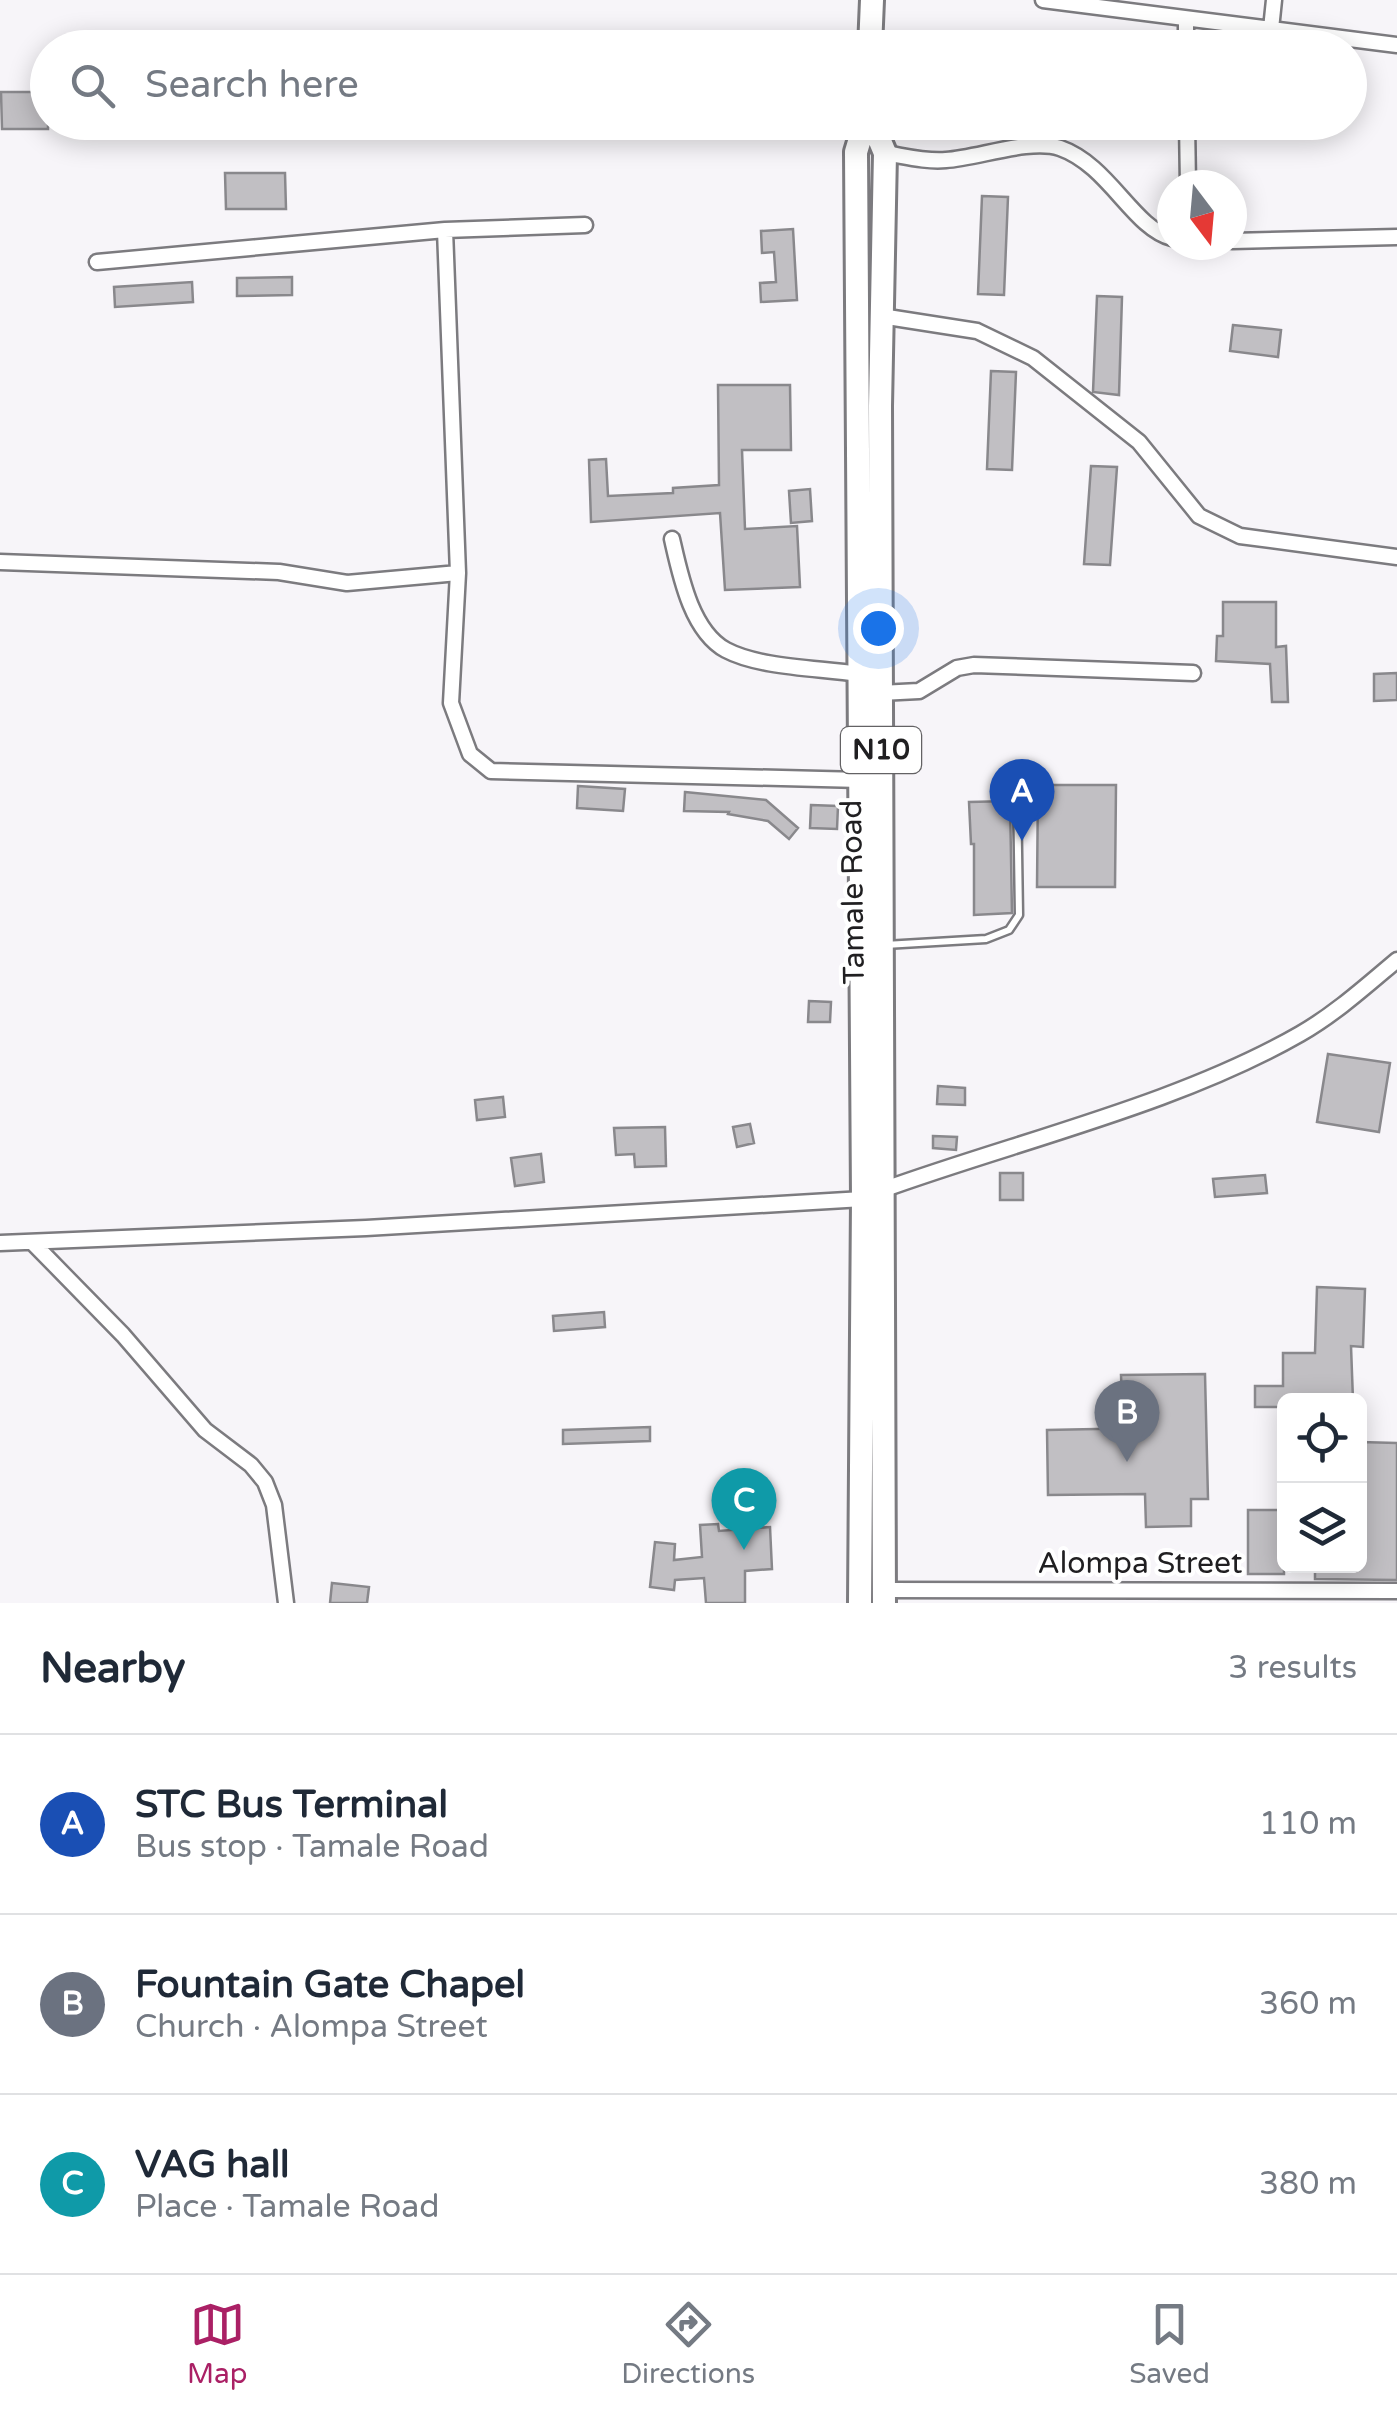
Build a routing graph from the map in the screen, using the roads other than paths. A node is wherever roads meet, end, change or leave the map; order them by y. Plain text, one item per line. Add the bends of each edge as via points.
1 (872, 0) edge
2 (1043, 0) edge
3 (1274, 0) edge
4 (1186, 19) junction
5 (1271, 29) junction
6 (871, 30) edge
7 (1186, 30) edge
8 (1279, 30) edge
9 (1367, 40) edge
10 (1397, 44) edge
11 (861, 140) edge
12 (878, 140) edge
13 (1187, 140) edge
14 (885, 153) junction
15 (1188, 170) edge
16 (585, 225) dead end
17 (445, 230) junction
18 (1157, 230) edge
19 (1397, 236) edge
20 (1247, 241) edge
21 (97, 262) dead end
22 (882, 316) junction
23 (672, 539) dead end
24 (1397, 557) edge
25 (0, 562) edge
26 (458, 574) junction
27 (1194, 673) dead end
28 (858, 674) junction
29 (880, 693) junction
30 (861, 780) junction
31 (1017, 789) dead end
32 (873, 921) junction
33 (884, 945) junction
34 (1397, 960) edge
35 (884, 1189) junction
36 (863, 1199) junction
37 (0, 1243) edge
38 (33, 1243) junction
39 (872, 1380) junction
40 (1397, 1591) edge
41 (884, 1596) edge
42 (286, 1603) edge
43 (860, 1603) edge

1 - 6 highway
2 - 4 street
3 - 5 street
4 - 5 street
4 - 7 street
5 - 8 street
9 - 10 street
11 - 28 highway, Tamale Road / N10 via 856,152
12 - 14 highway, Tamale Road / N10
13 - 15 street
14 - 18 street via 942,161 1056,146 1091,164
14 - 22 highway, Tamale Road / N10
16 - 17 street
17 - 21 street
17 - 26 street
19 - 20 street
22 - 24 street via 977,331 1033,358 1139,442 1199,516 1240,536
22 - 29 highway, Tamale Road / N10
23 - 28 street via 702,625 723,649
25 - 26 street via 279,572 347,583
26 - 30 street via 451,703 470,754 491,770
27 - 29 street via 974,665 919,691
28 - 30 highway, Tamale Road / N10
29 - 32 highway, Tamale Road / N10
30 - 32 highway, Tamale Road / N10
31 - 33 lane via 1019,915 1009,930 986,939
32 - 33 highway, Tamale Road / N10
32 - 36 highway, Tamale Road / N10
33 - 35 highway, Tamale Road / N10
34 - 35 street via 1300,1034 1202,1080
35 - 39 highway, Tamale Road / N10
36 - 38 street
36 - 39 highway, Tamale Road / N10
37 - 38 street
38 - 42 street via 204,1430 265,1482
39 - 41 highway, Tamale Road / N10
39 - 43 highway, Tamale Road / N10
40 - 41 street, Alompa Street

